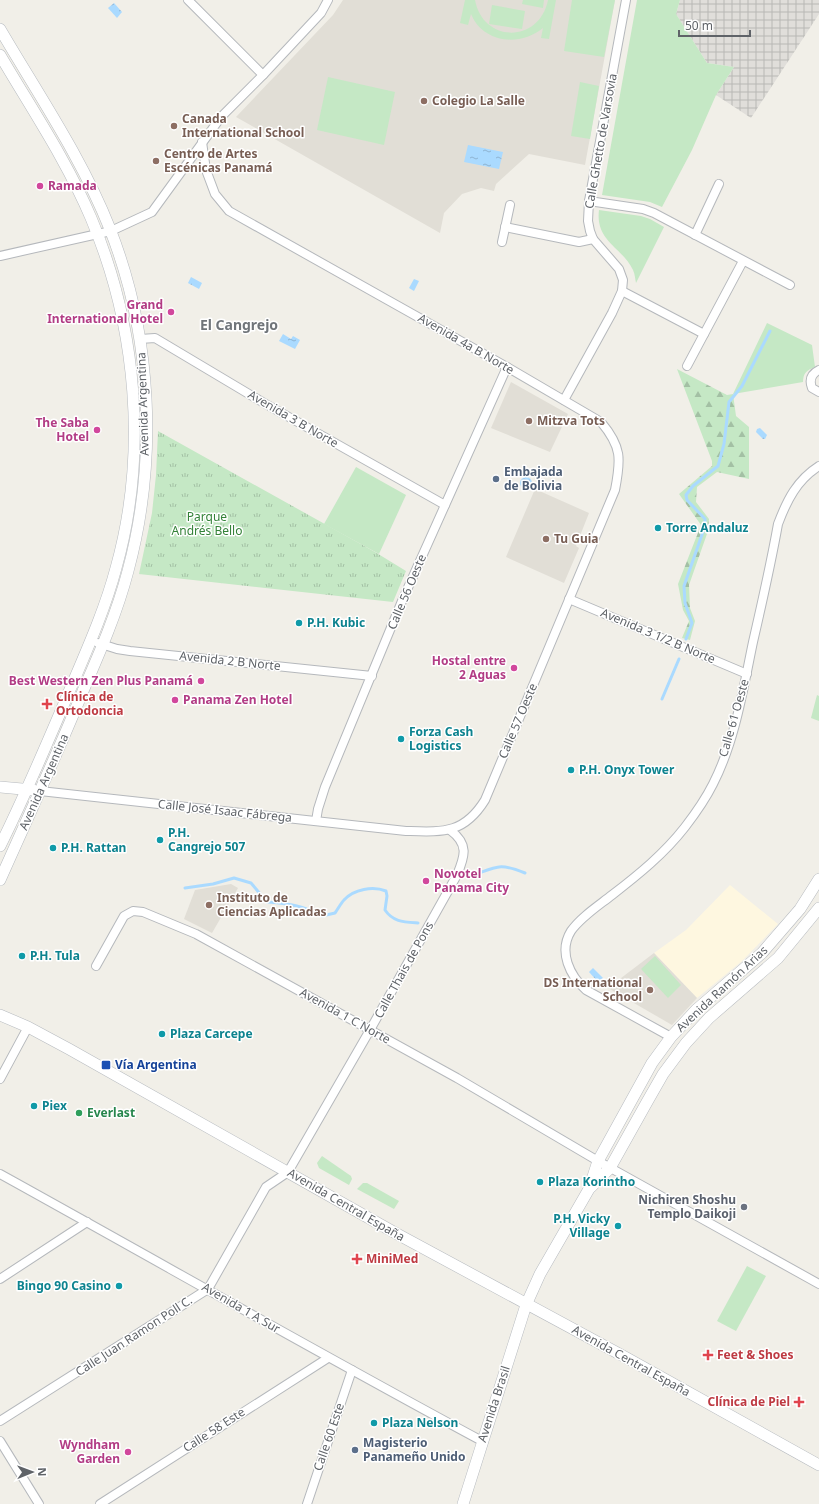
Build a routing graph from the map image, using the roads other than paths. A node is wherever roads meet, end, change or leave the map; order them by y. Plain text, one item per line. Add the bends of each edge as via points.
1 (188, 0) edge
2 (328, 0) edge
3 (626, 0) edge
4 (0, 28) edge
5 (13, 51) junction
6 (1, 56) edge
7 (23, 69) junction
8 (11, 73) junction
9 (263, 75) junction
10 (202, 142) junction
11 (189, 161) junction
12 (206, 168) junction
13 (719, 184) dead end
14 (590, 201) junction
15 (510, 205) dead end
16 (505, 227) junction
17 (111, 231) junction
18 (97, 234) junction
19 (695, 235) junction
20 (593, 239) junction
21 (502, 242) dead end
22 (0, 256) edge
23 (743, 260) junction
24 (790, 285) dead end
25 (622, 291) junction
26 (138, 328) junction
27 (125, 330) junction
28 (704, 334) junction
29 (140, 339) junction
30 (687, 366) dead end
31 (507, 367) junction
32 (819, 370) edge
33 (819, 392) edge
34 (564, 400) junction
35 (819, 466) edge
36 (445, 505) junction
37 (569, 599) junction
38 (90, 639) junction
39 (102, 645) junction
40 (747, 674) junction
41 (372, 676) junction
42 (53, 729) junction
43 (66, 734) junction
44 (0, 787) edge
45 (27, 789) junction
46 (40, 791) junction
47 (19, 807) junction
48 (31, 811) junction
49 (316, 821) junction
50 (450, 830) junction
51 (0, 846) edge
52 (0, 880) edge
53 (816, 883) edge
54 (819, 910) edge
55 (96, 966) dead end
56 (0, 1014) edge
57 (28, 1027) junction
58 (370, 1030) junction
59 (671, 1037) junction
60 (0, 1079) edge
61 (598, 1161) junction
62 (610, 1168) junction
63 (288, 1172) junction
64 (0, 1174) edge
65 (589, 1189) junction
66 (87, 1222) junction
67 (0, 1279) edge
68 (819, 1284) edge
69 (208, 1289) junction
70 (526, 1305) junction
71 (328, 1358) junction
72 (352, 1370) junction
73 (0, 1421) edge
74 (0, 1441) edge
75 (482, 1441) junction
76 (819, 1465) edge
77 (39, 1504) edge
78 (100, 1504) edge
79 (307, 1504) edge
80 (463, 1504) edge

1 - 9 street
2 - 9 street via 321,13
3 - 14 street, Calle Ghetto de Varsovia
4 - 5 main road, Avenida Argentina
5 - 6 main road via 6,60
5 - 7 main road, Avenida Argentina
6 - 8 main road, Avenida Argentina
7 - 8 main road via 15,68
7 - 17 main road, Avenida Argentina via 77,161
8 - 18 main road, Avenida Argentina via 76,186
9 - 10 street via 221,117
10 - 11 street
10 - 12 street, Avenida 4a B Norte
11 - 12 street via 196,160
11 - 17 street via 152,212
12 - 31 street, Avenida 4a B Norte via 214,194 229,211
13 - 19 street
14 - 19 street via 643,209
14 - 20 street, Calle Ghetto de Varsovia via 588,221
15 - 16 street
16 - 20 street via 579,242
16 - 21 street
17 - 18 street
17 - 26 main road, Avenida Argentina via 128,284
18 - 22 street
18 - 27 main road, Avenida Argentina
19 - 23 street
20 - 25 street, Calle Ghetto de Varsovia via 619,269 623,280
23 - 24 street
23 - 28 street
25 - 28 street
25 - 34 street
26 - 27 street
26 - 29 main road, Avenida Argentina
27 - 38 main road, Avenida Argentina via 129,349 135,429 130,498 116,568
28 - 30 street
29 - 36 street, Avenida 3 B Norte via 155,338
29 - 39 main road, Avenida Argentina via 144,366 147,437 141,507 128,571
31 - 34 street, Avenida 4a B Norte
31 - 36 street, Calle 56 Oeste
32 - 33 street via 813,374 810,381 812,388
34 - 37 street, Avenida 4a B Norte via 601,422 612,436 619,462 615,490
35 - 40 street, Calle 61 Oeste via 798,484 778,524
36 - 41 street, Calle 56 Oeste via 402,600
37 - 40 street, Avenida 3 1/2 B Norte
37 - 50 street, Calle 57 Oeste via 485,800 465,824
38 - 39 street, Avenida 2 B Norte
38 - 42 main road, Avenida Argentina
39 - 41 street, Avenida 2 B Norte via 117,650
39 - 43 main road, Avenida Argentina
40 - 59 street, Calle 61 Oeste via 724,758 714,783 697,810 682,832 660,855 583,918 571,932 566,945 570,971 578,983 586,990
41 - 49 street, Calle 56 Oeste via 326,788
42 - 43 main road
42 - 45 main road, Avenida Argentina
43 - 46 main road, Avenida Argentina
44 - 45 main road, Calle José Isaac Fábrega
45 - 46 main road, Calle José Isaac Fábrega
45 - 47 main road, Avenida Argentina
46 - 48 main road, Avenida Argentina
46 - 49 street, Calle José Isaac Fábrega
47 - 48 main road via 25,803 30,805
47 - 51 main road, Avenida Argentina
48 - 52 main road, Avenida Argentina
49 - 50 street, Calle José Isaac Fábrega via 406,831
50 - 58 street, Calle Thais de Pons via 459,837 464,848 457,875
53 - 54 main road via 812,902
53 - 59 main road, Avenida Ramón Arias via 800,909 762,953 696,1010
54 - 62 main road, Avenida Ramón Arias via 778,958 709,1018 686,1043 664,1074
55 - 58 street, Avenida 1 C Norte via 124,916 138,911 196,934
56 - 57 main road, Avenida Central España
57 - 60 street
57 - 63 main road, Avenida Central España
58 - 61 street, Avenida 1 C Norte
58 - 63 street, Calle Thais de Pons
59 - 61 main road, Avenida Ramón Arias via 652,1063
61 - 62 street, Avenida 1 C Norte
61 - 65 main road, Avenida Ramón Arias
62 - 65 main road, Avenida Ramón Arias
62 - 68 street, Avenida 1 C Norte
63 - 69 street, Calle Juan Ramon Poll C. via 266,1187
63 - 70 main road, Avenida Central España
64 - 66 street, Avenida 1 A Sur
65 - 70 main road, Avenida Ramón Arias via 540,1274
66 - 67 street
66 - 69 street, Avenida 1 A Sur
69 - 71 street, Avenida 1 A Sur
69 - 73 street, Calle Juan Ramon Poll C.
70 - 75 main road, Avenida Brasil
70 - 76 main road, Avenida Central España via 626,1357
71 - 72 street, Avenida 1 A Sur
71 - 78 street, Calle 58 Este
72 - 75 street, Avenida 1 A Sur
72 - 79 street, Calle 60 Este
74 - 77 street
75 - 80 main road, Avenida Brasil

